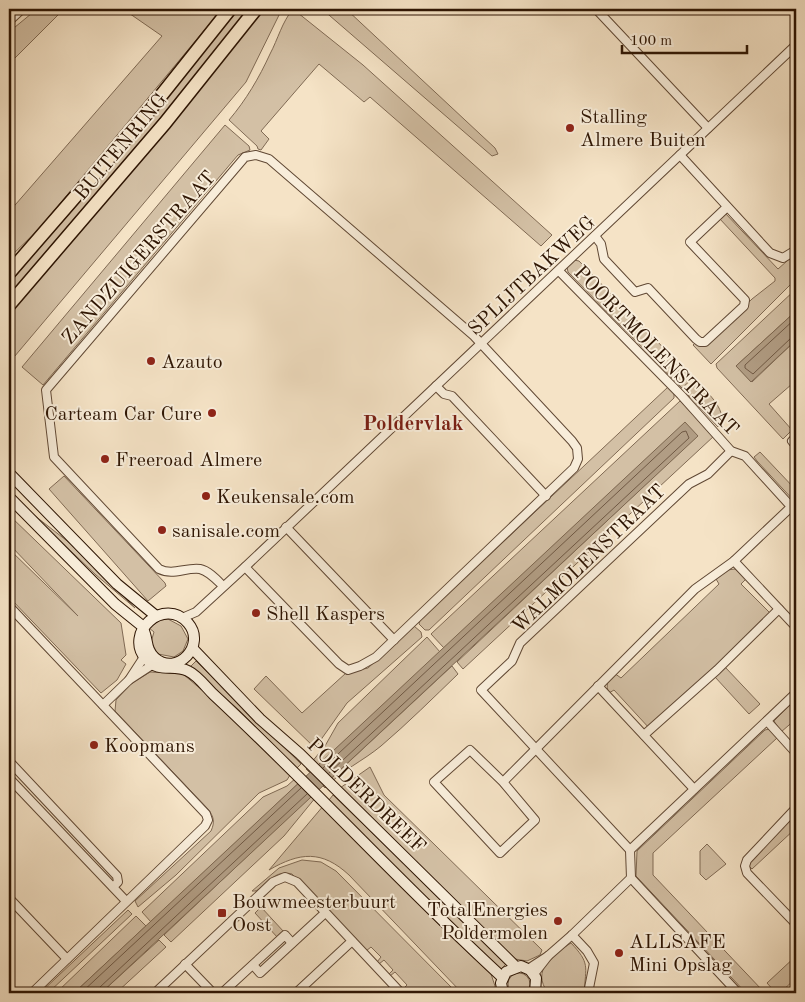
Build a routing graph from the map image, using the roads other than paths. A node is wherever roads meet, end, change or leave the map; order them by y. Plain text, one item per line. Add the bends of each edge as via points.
1 (22, 9) edge
2 (230, 9) edge
3 (256, 9) edge
4 (596, 9) edge
5 (9, 21) edge
6 (796, 45) edge
7 (708, 128) junction
8 (680, 155) junction
9 (727, 207) junction
10 (595, 236) junction
11 (796, 250) edge
12 (559, 271) junction
13 (9, 273) edge
14 (9, 305) edge
15 (482, 343) junction
16 (436, 386) junction
17 (796, 437) edge
18 (796, 446) edge
19 (731, 451) junction
20 (9, 473) edge
21 (546, 496) junction
22 (9, 497) edge
23 (794, 510) edge
24 (286, 527) junction
25 (734, 561) junction
26 (245, 567) junction
27 (224, 586) junction
28 (9, 606) edge
29 (779, 609) junction
30 (156, 616) junction
31 (185, 621) junction
32 (796, 627) edge
33 (142, 630) junction
34 (394, 640) junction
35 (192, 650) junction
36 (144, 657) junction
37 (155, 662) junction
38 (129, 680) junction
39 (598, 686) junction
40 (796, 693) edge
41 (104, 705) junction
42 (767, 721) junction
43 (644, 735) junction
44 (536, 750) junction
45 (796, 753) edge
46 (9, 762) edge
47 (9, 778) edge
48 (502, 782) junction
49 (694, 789) junction
50 (796, 808) edge
51 (630, 850) junction
52 (632, 878) junction
53 (113, 887) junction
54 (10, 901) edge
55 (126, 901) junction
56 (325, 913) junction
57 (796, 924) edge
58 (572, 935) junction
59 (352, 941) junction
60 (292, 943) junction
61 (272, 946) junction
62 (280, 955) junction
63 (262, 956) junction
64 (67, 959) junction
65 (185, 964) junction
66 (270, 964) junction
67 (253, 965) junction
68 (516, 967) junction
69 (531, 971) junction
70 (502, 977) junction
71 (32, 993) edge
72 (155, 993) edge
73 (213, 993) edge
74 (222, 993) edge
75 (296, 993) edge
76 (401, 993) edge
77 (502, 993) edge
78 (535, 993) edge
79 (588, 993) edge
80 (738, 993) edge

1 - 5 street
2 - 13 highway, BUITENRING via 140,122
3 - 14 highway, BUITENRING
4 - 7 street
6 - 7 street, SPLIJTBAKWEG
7 - 8 street, SPLIJTBAKWEG
8 - 9 street
8 - 10 street, SPLIJTBAKWEG
9 - 10 street via 690,242 744,296 744,306 705,342 700,342 648,288 635,292 604,259 602,244
9 - 11 street via 770,253 782,258
10 - 12 street, SPLIJTBAKWEG
12 - 15 street, SPLIJTBAKWEG
12 - 19 street, POORTMOLENSTRAAT via 681,395
15 - 16 street, SPLIJTBAKWEG
15 - 21 street via 577,448 578,459 574,468
15 - 27 street, ZANDZUIGERSTRAAT via 269,159 256,155 245,157 48,386 46,394 54,457 159,569 164,572 200,569
16 - 21 street via 444,394 452,396
16 - 24 street, SPLIJTBAKWEG
17 - 18 street via 792,441
19 - 23 street, POORTMOLENSTRAAT via 745,456
19 - 44 street, WALMOLENSTRAAT via 708,474 689,484 520,643 512,661 481,690
20 - 30 main road via 117,584
21 - 34 street
22 - 33 main road
23 - 25 street
24 - 26 street, SPLIJTBAKWEG
24 - 34 street
25 - 29 street
25 - 39 street via 695,589
26 - 27 street, SPLIJTBAKWEG
26 - 34 street via 348,670 376,658
27 - 31 street, SPLIJTBAKWEG
28 - 41 street
29 - 32 street
29 - 43 street
30 - 31 main road via 166,613
30 - 33 main road
31 - 35 main road via 194,637
33 - 36 main road via 139,644
33 - 37 main road via 147,634 148,649
35 - 37 main road via 177,662
35 - 68 main road, POLDERDREEF
36 - 37 main road
36 - 38 street
37 - 38 street
37 - 70 main road, POLDERDREEF via 163,669 188,671 288,764 437,917
38 - 41 street
39 - 43 street
39 - 44 street
40 - 42 street
41 - 55 street via 206,814 208,820 206,826
42 - 45 street
42 - 49 street
43 - 49 street
44 - 48 street
44 - 51 street, WALMOLENSTRAAT
46 - 53 street via 117,876 118,882
47 - 53 street
48 - 48 street via 470,750 434,782 500,853 535,820
49 - 51 street
50 - 57 street via 745,866 747,873
51 - 52 street
52 - 58 street
52 - 80 street
53 - 55 street
54 - 64 street
55 - 64 street
56 - 59 street
56 - 60 street
56 - 65 street via 293,879 278,878
58 - 69 street
58 - 79 street via 594,963
59 - 75 street
59 - 76 street
60 - 61 street via 285,934
60 - 62 street
61 - 62 street
61 - 63 street
62 - 66 street
63 - 66 street
63 - 67 street
64 - 71 street
65 - 72 street
65 - 73 street
66 - 67 street via 260,973
67 - 74 street
68 - 69 main road
68 - 70 main road
69 - 78 main road via 537,983
70 - 77 main road

